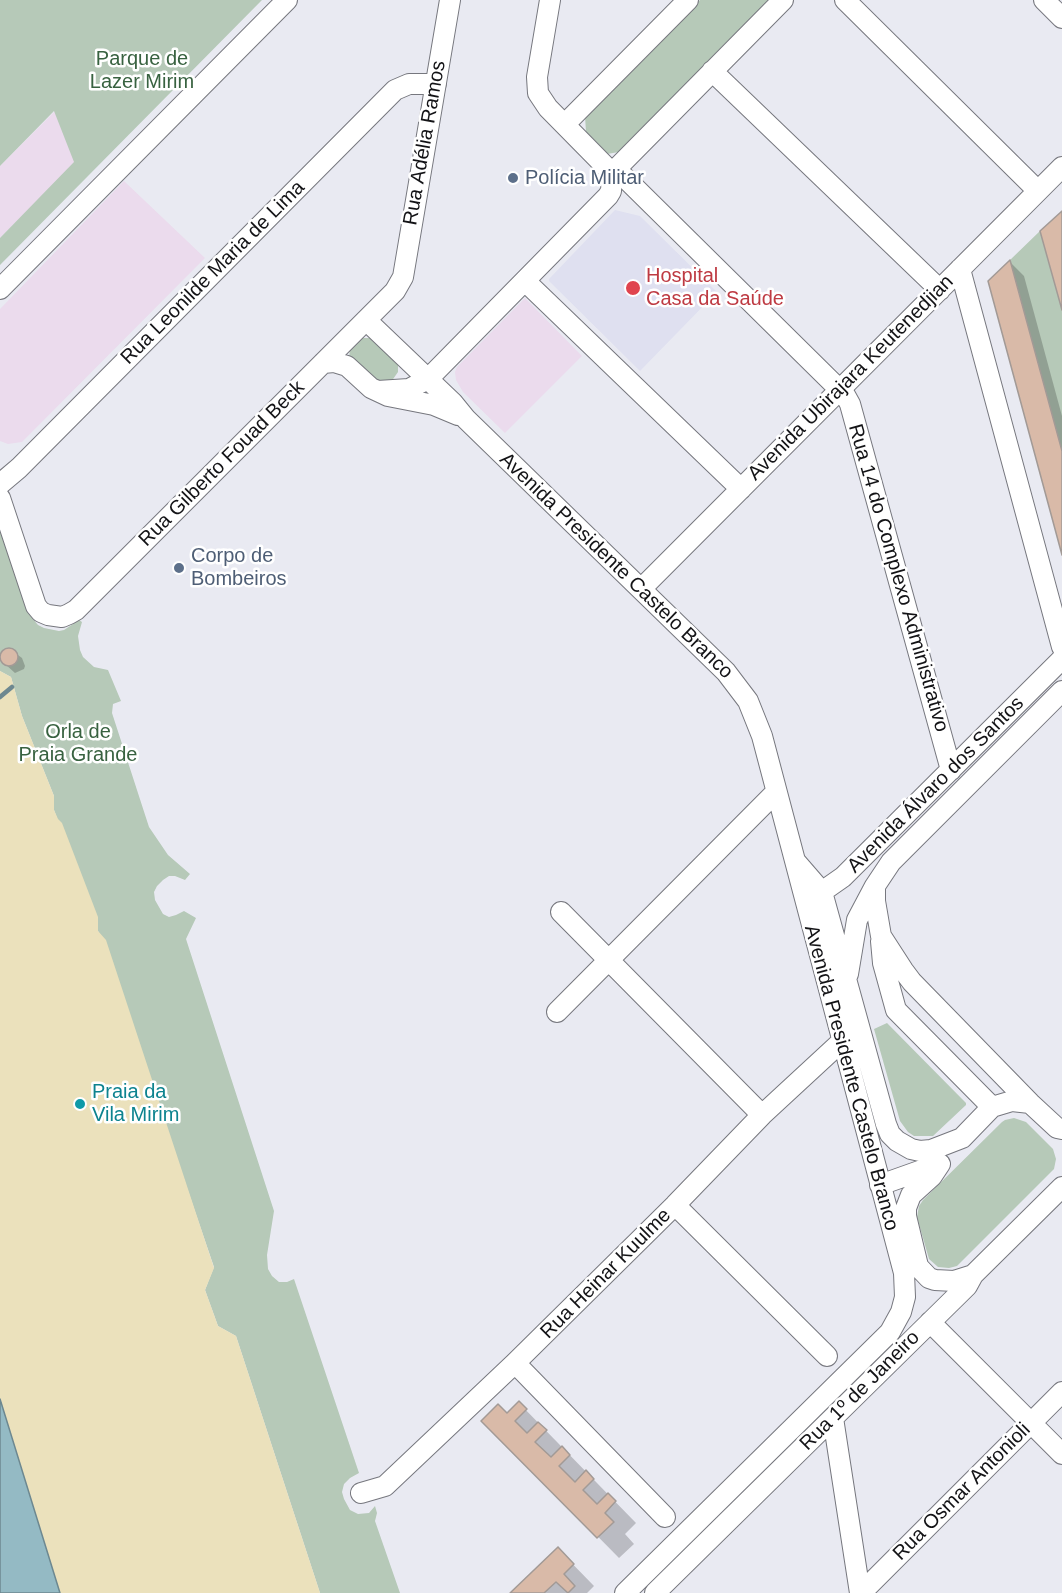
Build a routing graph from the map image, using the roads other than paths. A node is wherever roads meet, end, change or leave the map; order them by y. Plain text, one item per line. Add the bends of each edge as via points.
1 (287, 0) edge
2 (450, 0) edge
3 (550, 0) edge
4 (688, 0) edge
5 (783, 0) edge
6 (845, 0) edge
7 (1044, 0) edge
8 (1062, 18) edge
9 (712, 71) junction
10 (435, 84) junction
11 (565, 124) junction
12 (1062, 167) edge
13 (614, 171) junction
14 (1038, 191) junction
15 (960, 270) junction
16 (525, 280) junction
17 (400, 285) joint
18 (0, 289) edge
19 (940, 290) junction
20 (366, 320) junction
21 (342, 344) junction
22 (406, 358) junction
23 (323, 363) junction
24 (347, 366) junction
25 (428, 379) junction
26 (840, 390) junction
27 (386, 391) junction
28 (466, 419) junction
29 (0, 484) edge
30 (741, 489) junction
31 (0, 498) edge
32 (641, 589) junction
33 (1062, 647) edge
34 (1062, 659) edge
35 (1062, 691) edge
36 (951, 770) junction
37 (776, 792) junction
38 (794, 860) junction
39 (879, 879) junction
40 (822, 892) junction
41 (805, 903) junction
42 (561, 912) dead end
43 (881, 936) junction
44 (609, 961) junction
45 (847, 982) junction
46 (557, 1012) dead end
47 (841, 1042) junction
48 (1030, 1103) junction
49 (992, 1107) junction
50 (762, 1115) junction
51 (1060, 1131) edge
52 (962, 1137) junction
53 (940, 1164) junction
54 (880, 1185) junction
55 (1062, 1187) edge
56 (675, 1205) junction
57 (896, 1246) junction
58 (918, 1266) junction
59 (973, 1275) junction
60 (905, 1297) joint
61 (930, 1322) junction
62 (827, 1356) dead end
63 (515, 1363) junction
64 (1062, 1392) edge
65 (833, 1418) junction
66 (1031, 1423) junction
67 (1062, 1454) edge
68 (362, 1493) dead end
69 (665, 1517) dead end
70 (625, 1593) edge
71 (655, 1593) edge
72 (860, 1593) edge

1 - 18 street
2 - 10 street, Rua Adélia Ramos
3 - 11 street, Rua 14 do Complexo Administrativo via 536,86 543,102
4 - 11 street
5 - 9 street
6 - 14 street
7 - 8 street
9 - 13 street
9 - 19 street
10 - 17 street, Rua Adélia Ramos
10 - 29 street, Rua Leonilde Maria de Lima via 409,84 395,90
11 - 13 street, Rua 14 do Complexo Administrativo
12 - 14 street, Avenida Ubirajara Keutenedjian
13 - 16 street via 608,196
13 - 26 street, Rua 14 do Complexo Administrativo
14 - 15 street, Avenida Ubirajara Keutenedjian
15 - 19 street, Avenida Ubirajara Keutenedjian
15 - 33 street
16 - 25 street
16 - 30 street
17 - 20 street, Rua Gilberto Fouad Beck
19 - 26 street, Avenida Ubirajara Keutenedjian
20 - 21 street, Rua Gilberto Fouad Beck
20 - 22 street, Avenida Presidente Castelo Branco
21 - 23 street, Rua Gilberto Fouad Beck
21 - 24 street
22 - 25 street, Avenida Presidente Castelo Branco
22 - 27 street via 403,379
23 - 24 street
23 - 31 street, Rua Gilberto Fouad Beck via 69,614 56,617 36,606
24 - 27 street, Avenida Presidente Castelo Branco
25 - 27 street via 408,389
25 - 28 street, Avenida Presidente Castelo Branco
26 - 30 street, Avenida Ubirajara Keutenedjian
26 - 36 street, Rua 14 do Complexo Administrativo via 850,404
27 - 28 street, Avenida Presidente Castelo Branco
28 - 32 street, Avenida Presidente Castelo Branco
30 - 32 street, Avenida Ubirajara Keutenedjian
32 - 37 street, Avenida Presidente Castelo Branco via 726,672 742,693 756,719
34 - 36 street, Avenida Álvaro dos Santos
35 - 39 street, Avenida Álvaro dos Santos via 899,853
36 - 40 street, Avenida Álvaro dos Santos via 843,877
37 - 38 street, Avenida Presidente Castelo Branco
37 - 44 street
38 - 40 street, Avenida Presidente Castelo Branco
38 - 41 street, Avenida Presidente Castelo Branco
39 - 43 street via 874,901
39 - 45 street, Avenida Álvaro dos Santos via 857,920
40 - 41 street, Avenida Álvaro dos Santos
40 - 45 street, Avenida Presidente Castelo Branco
41 - 47 street, Avenida Presidente Castelo Branco
42 - 44 street
43 - 48 street via 912,982
43 - 49 street via 883,963 896,1010
44 - 46 street
44 - 50 street
45 - 52 street, Avenida Presidente Castelo Branco via 890,1134 920,1151
47 - 50 street, Rua Heinar Kuulme
47 - 54 street, Avenida Presidente Castelo Branco
48 - 49 street via 1012,1101
48 - 51 street
49 - 52 street
50 - 56 street, Rua Heinar Kuulme
52 - 53 street
53 - 54 street
53 - 58 street via 911,1195 906,1208
54 - 57 street, Avenida Presidente Castelo Branco
55 - 59 street, Rua 1º de Janeiro
56 - 62 street
56 - 63 street, Rua Heinar Kuulme
57 - 58 street
57 - 60 street, Avenida Presidente Castelo Branco
58 - 59 street via 929,1278 940,1281
59 - 61 street, Rua 1º de Janeiro
60 - 70 street, Rua 1º de Janeiro via 890,1332
61 - 65 street, Rua 1º de Janeiro
61 - 66 street
63 - 68 street, Rua Heinar Kuulme via 385,1486
63 - 69 street
64 - 66 street, Rua Osmar Antonioli
65 - 71 street, Rua 1º de Janeiro
65 - 72 street
66 - 67 street
66 - 72 street, Rua Osmar Antonioli

